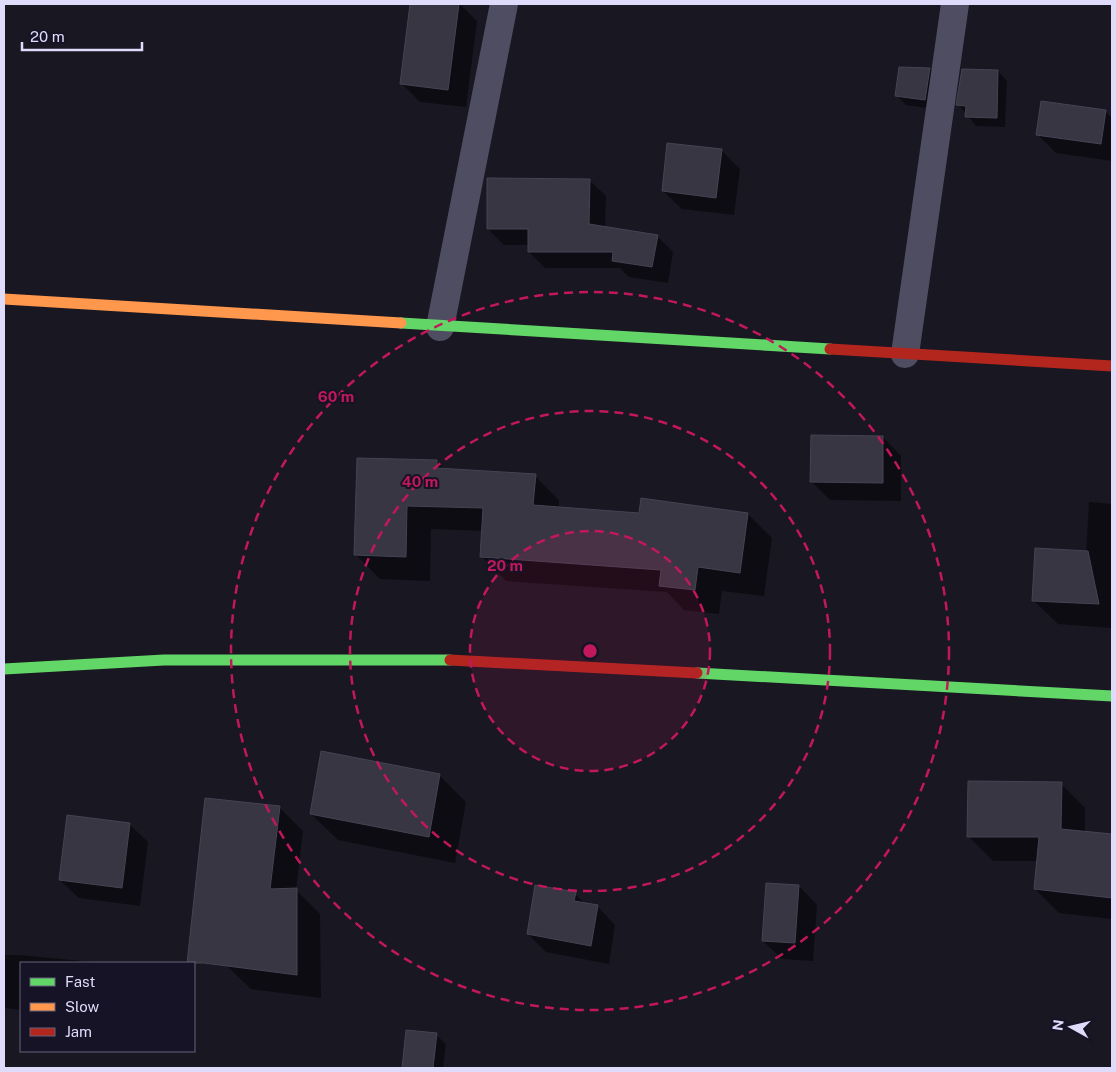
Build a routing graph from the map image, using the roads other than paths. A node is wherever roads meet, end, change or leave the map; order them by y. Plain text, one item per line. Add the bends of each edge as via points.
1 (504, 4) edge
2 (955, 4) edge
3 (4, 299) edge
4 (440, 327) junction
5 (905, 354) junction
6 (1112, 366) edge
7 (4, 669) edge
8 (1112, 696) edge

1 - 4 street
2 - 5 street
3 - 4 main road
4 - 5 main road
5 - 6 main road
7 - 8 main road via 164,660 451,660

